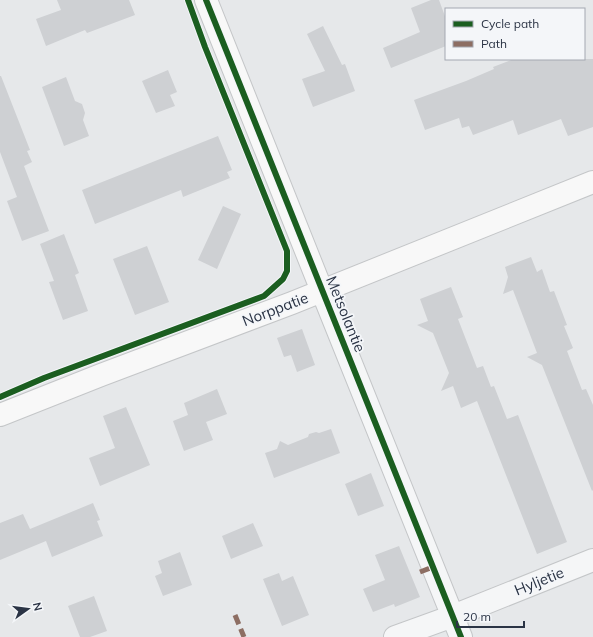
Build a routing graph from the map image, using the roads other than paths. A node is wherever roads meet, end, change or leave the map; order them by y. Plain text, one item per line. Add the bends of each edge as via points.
1 (206, 0) edge
2 (593, 182) edge
3 (322, 291) junction
4 (0, 415) edge
5 (593, 560) edge
6 (453, 616) junction
7 (395, 637) edge
8 (461, 637) edge

1 - 3 street, Metsolantie
2 - 3 street, Norppatie
3 - 4 street, Norppatie
3 - 6 street, Metsolantie
5 - 6 street, Hyljetie
6 - 7 street, Hyljetie
6 - 8 street, Metsolantie

